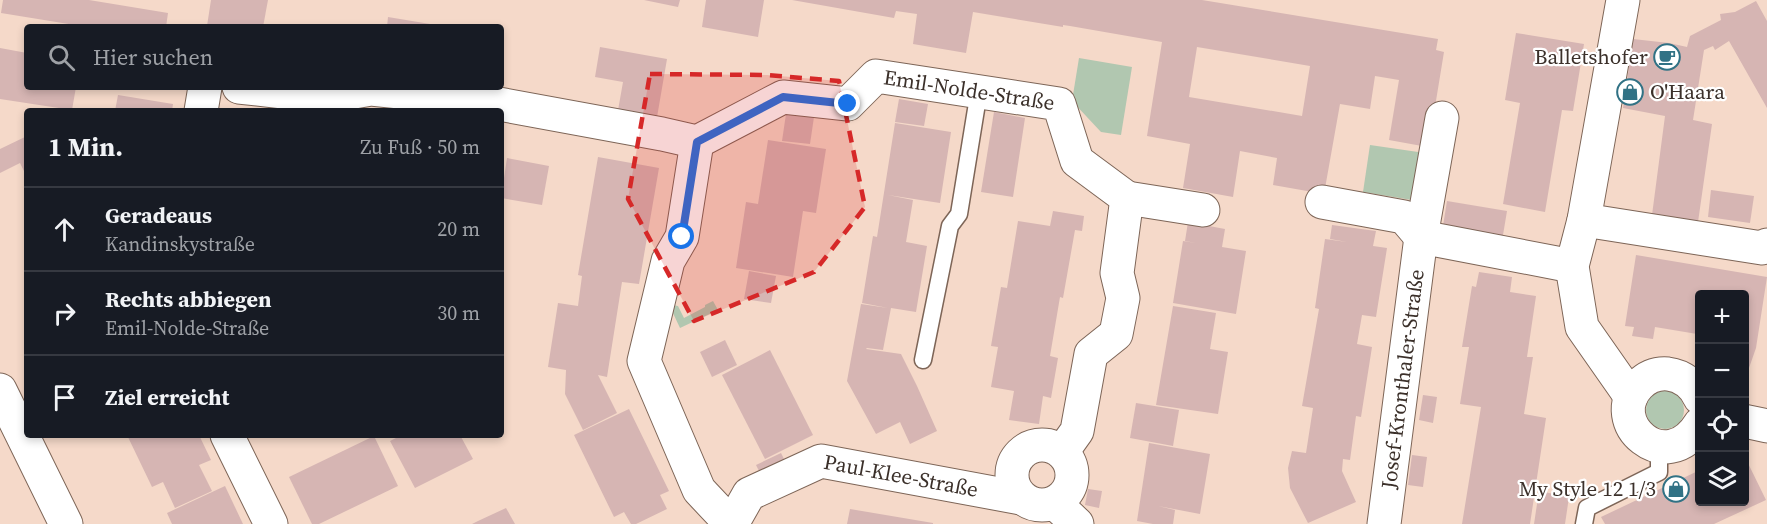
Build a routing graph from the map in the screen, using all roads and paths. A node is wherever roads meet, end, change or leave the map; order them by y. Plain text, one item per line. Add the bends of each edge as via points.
1 (1623, 0) edge
2 (204, 90) edge
3 (265, 90) edge
4 (979, 91) junction
5 (369, 100) edge
6 (202, 108) edge
7 (1442, 118) dead end
8 (697, 142) junction
9 (1127, 198) junction
10 (1322, 202) dead end
11 (1203, 210) dead end
12 (1584, 220) junction
13 (1421, 237) junction
14 (1767, 245) edge
15 (1572, 266) junction
16 (923, 360) dead end
17 (1695, 389) edge
18 (0, 390) edge
19 (1631, 397) junction
20 (1749, 422) edge
21 (1767, 426) edge
22 (1695, 432) edge
23 (228, 438) edge
24 (1659, 446) junction
25 (1062, 453) junction
26 (1021, 498) junction
27 (1066, 513) edge
28 (66, 524) edge
29 (271, 524) edge
30 (731, 524) edge
31 (1384, 524) edge
32 (1584, 524) edge

1 - 12 street
2 - 6 street
3 - 5 street
4 - 8 street, Emil-Nolde-Straße via 876,76 848,104 783,97
4 - 9 street, Emil-Nolde-Straße via 1059,104 1077,161
4 - 16 lane via 959,214 950,226
5 - 8 street via 477,100
7 - 13 street, Josef-Kronthaler-Straße
8 - 30 street via 682,237 668,261 644,361 699,490
9 - 11 street
9 - 25 street via 1117,273 1124,298 1116,334 1091,354 1077,430
10 - 13 street via 1404,217
12 - 14 street via 1762,248
12 - 15 street
13 - 15 street
13 - 31 street, Josef-Kronthaler-Straße
15 - 19 street via 1582,327
17 - 19 street via 1678,376 1656,375 1637,387
18 - 28 street
19 - 24 street via 1630,418 1634,428 1640,437
20 - 21 street
22 - 24 street via 1671,447
23 - 29 street
24 - 32 lane via 1659,472 1587,508
25 - 26 street via 1046,445 1028,448 1020,454 1014,462 1012,481
25 - 27 street via 1068,460 1072,479 1063,497
26 - 27 street, Paul-Klee-Straße
26 - 30 street, Paul-Klee-Straße via 821,461 749,494

